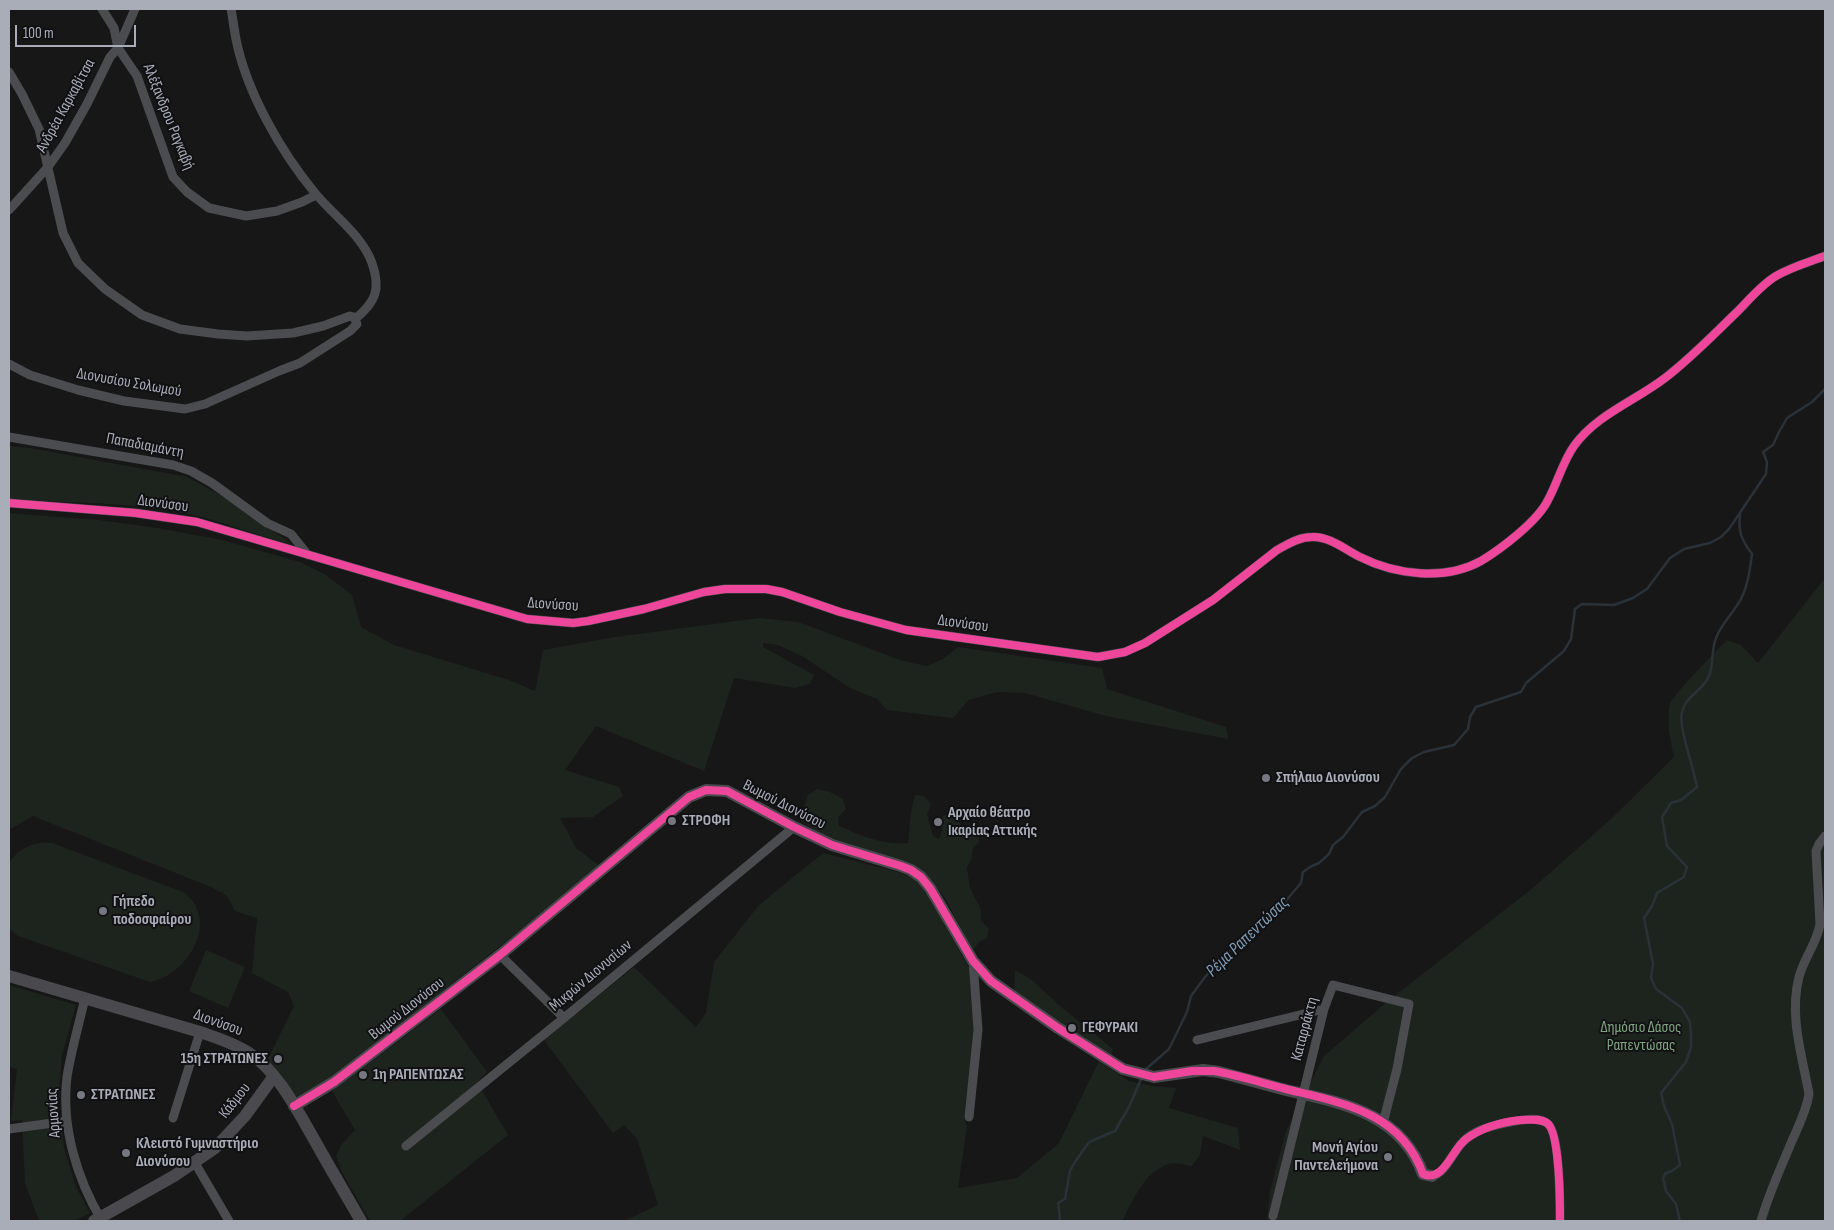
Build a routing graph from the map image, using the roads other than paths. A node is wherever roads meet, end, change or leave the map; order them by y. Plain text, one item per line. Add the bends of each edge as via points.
1 (102, 9) edge
2 (135, 9) edge
3 (231, 9) edge
4 (118, 48) junction
5 (9, 72) edge
6 (48, 167) junction
7 (316, 195) junction
8 (9, 210) edge
9 (1825, 256) edge
10 (355, 319) junction
11 (9, 364) edge
12 (9, 437) edge
13 (9, 504) edge
14 (308, 555) junction
15 (794, 827) junction
16 (1825, 836) edge
17 (500, 954) junction
18 (973, 961) junction
19 (9, 976) edge
20 (85, 998) junction
21 (1324, 1009) junction
22 (564, 1018) junction
23 (200, 1032) junction
24 (1197, 1040) dead end
25 (274, 1076) junction
26 (1304, 1094) junction
27 (294, 1106) junction
28 (969, 1117) dead end
29 (173, 1118) dead end
30 (68, 1121) junction
31 (1383, 1123) junction
32 (9, 1129) edge
33 (406, 1146) dead end
34 (195, 1163) junction
35 (1432, 1176) joint
36 (1274, 1216) dead end
37 (98, 1220) edge
38 (229, 1221) edge
39 (361, 1221) edge
40 (1560, 1221) edge
41 (1761, 1221) edge

1 - 4 street, Αλέξανδρου Ραγκαβή via 114,28
2 - 4 street, Ανδρέα Καρκαβίτσα
3 - 7 street, Διονυσίου Σολωμού via 246,74 264,115
4 - 6 street, Ανδρέα Καρκαβίτσα
4 - 7 street, Αλέξανδρου Ραγκαβή via 137,76 173,177 187,192 209,208 246,216 277,211
5 - 6 street via 39,129
6 - 8 street, Ανδρέα Καρκαβίτσα
6 - 10 street via 63,233 78,263 105,289 142,315 180,329 247,336 293,333 346,316
7 - 10 street, Διονυσίου Σολωμού via 360,242 371,262 376,284 372,302
9 - 14 street, Διονύσου via 1764,284 1666,378 1590,427 1573,446 1547,503 1528,524 1480,561 1457,571 1437,573 1394,569 1362,558 1325,538 1304,538 1277,550 1213,600 1125,652 1098,657 906,630 766,589 704,592 573,623 526,619
10 - 11 street, Διονυσίου Σολωμού via 356,326 350,331 300,363 205,404 185,409 124,401 78,390 30,375
12 - 14 street, Παπαδιαμάντη via 173,465 191,471 268,523 291,534
13 - 14 street, Διονύσου via 136,513 197,522
15 - 17 street, Βωμού Διονύσου via 727,791 706,790 694,794
15 - 18 street, Βωμού Διονύσου via 845,850 916,873 930,888
15 - 22 street, Μικρών Διονυσίων
16 - 41 street via 1816,851 1819,933 1803,965 1796,989 1796,1028 1808,1102
17 - 22 street
17 - 27 street, Βωμού Διονύσου via 334,1082
18 - 26 street, Βωμού Διονύσου via 999,988 1130,1072 1154,1077 1208,1070
18 - 28 street via 978,1030
19 - 20 street, Διονύσου
20 - 23 street, Διονύσου
20 - 30 street, Αρμονίας via 67,1077
21 - 24 street
21 - 26 street, Καταρράκτη
21 - 31 street, Καταρράκτη via 1333,985 1409,1004
22 - 33 street, Μικρών Διονυσίων
23 - 25 street, Διονύσου via 250,1053
23 - 29 street
25 - 27 street, Διονύσου
25 - 34 street, Κάδμου via 231,1133
26 - 31 street via 1348,1105
26 - 36 street, Καταρράκτη
27 - 39 street, Διονύσου
30 - 32 street
30 - 37 street, Αρμονίας via 73,1153
31 - 35 street via 1412,1152 1422,1174
34 - 37 street, Κάδμου
34 - 38 street
35 - 40 street via 1439,1174 1462,1143 1481,1130 1517,1121 1546,1122 1553,1131 1556,1145

